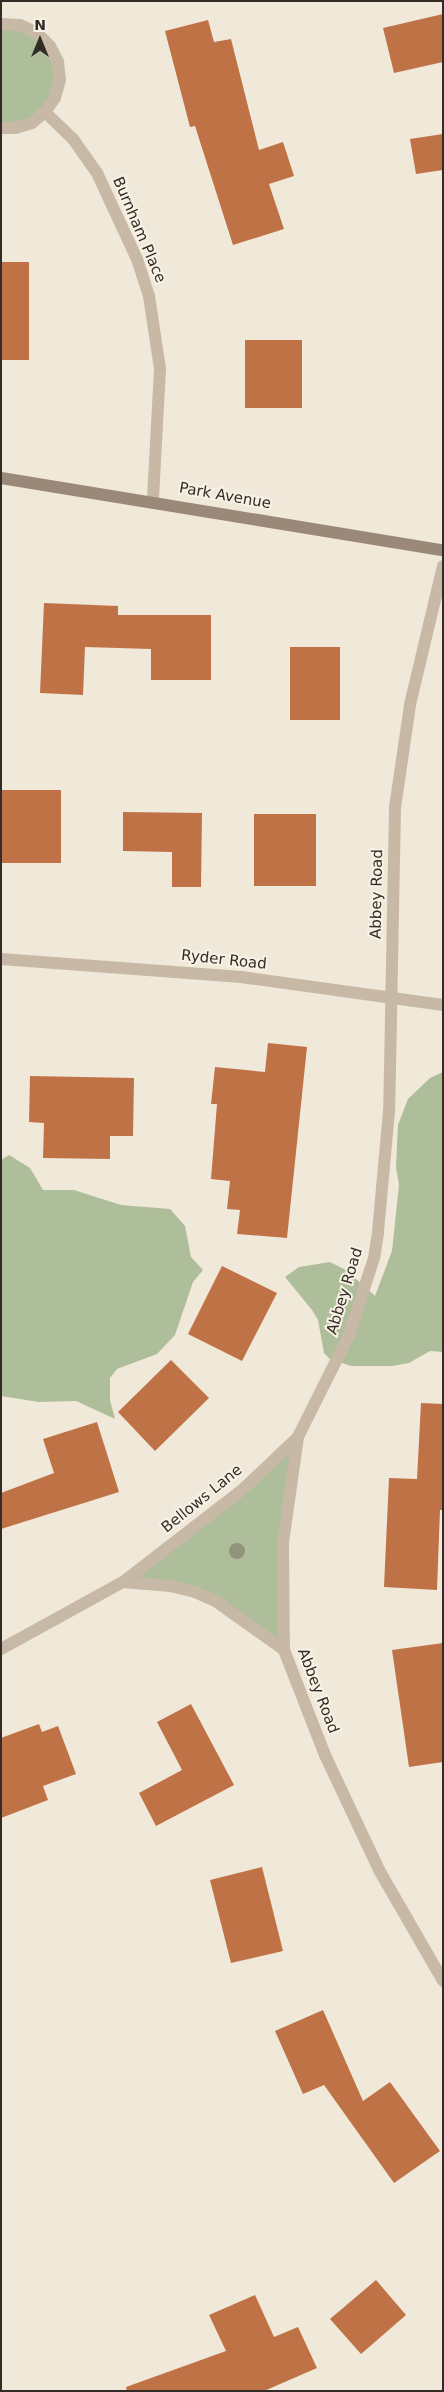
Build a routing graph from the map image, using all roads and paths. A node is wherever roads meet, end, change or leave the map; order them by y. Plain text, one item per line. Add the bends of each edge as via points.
1 (1, 24) edge
2 (45, 112) junction
3 (1, 128) edge
4 (1, 478) edge
5 (153, 500) junction
6 (443, 550) edge
7 (443, 566) edge
8 (1, 959) edge
9 (392, 998) junction
10 (443, 1005) edge
11 (298, 1437) junction
12 (123, 1582) junction
13 (1, 1649) edge
14 (284, 1650) junction
15 (443, 1981) edge

1 - 2 street via 20,25 37,33 50,46 58,62 60,80 55,98
2 - 3 street via 32,123
2 - 5 street, Burnham Place via 73,140 97,173 137,259 149,296 160,369
4 - 5 street, Park Avenue
5 - 6 street, Park Avenue
7 - 9 street, Abbey Road via 410,705 394,808
8 - 9 street, Ryder Road via 241,977
9 - 10 street, Ryder Road
9 - 11 street, Abbey Road via 388,1141 374,1258 340,1358
11 - 12 street, Bellows Lane via 242,1490
11 - 14 street, Abbey Road via 284,1543
12 - 13 street, Bellows Lane
12 - 14 street via 171,1586 195,1592 217,1602
14 - 15 street, Abbey Road via 324,1755 379,1870

